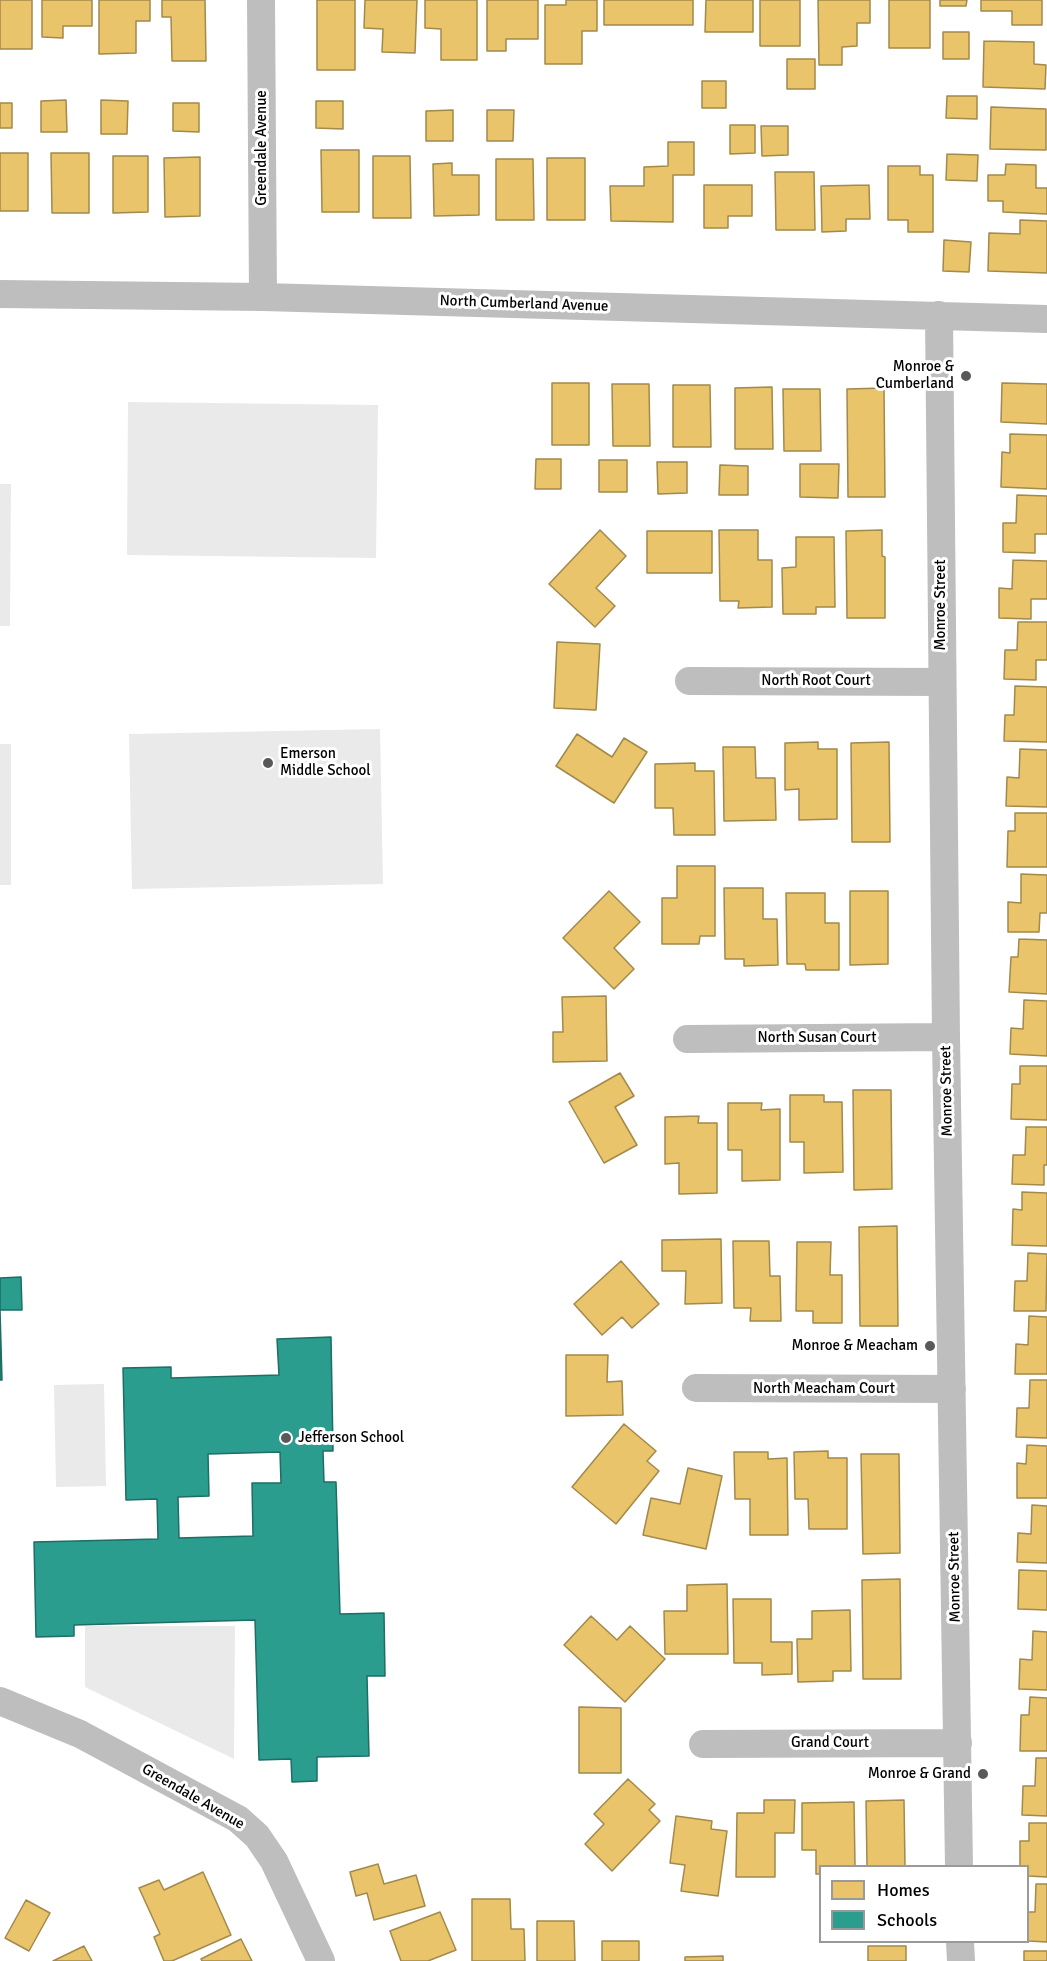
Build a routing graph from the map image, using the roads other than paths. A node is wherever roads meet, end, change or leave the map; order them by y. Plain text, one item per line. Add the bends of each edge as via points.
1 (261, 0) edge
2 (0, 294) edge
3 (263, 297) junction
4 (939, 315) junction
5 (1047, 319) edge
6 (689, 681) dead end
7 (942, 682) junction
8 (946, 1037) junction
9 (687, 1039) dead end
10 (696, 1388) dead end
11 (952, 1389) junction
12 (0, 1701) edge
13 (958, 1743) junction
14 (703, 1744) dead end
15 (959, 1865) edge
16 (960, 1943) edge
17 (321, 1961) edge
18 (961, 1961) edge

1 - 3 street, Greendale Avenue
2 - 3 street, North Cumberland Avenue
3 - 4 street, North Cumberland Avenue
4 - 5 street, North Cumberland Avenue
4 - 7 street, Monroe Street
6 - 7 street, North Root Court
7 - 8 street, Monroe Street
8 - 9 street, North Susan Court
8 - 11 street, Monroe Street
10 - 11 street, North Meacham Court
11 - 13 street, Monroe Street
12 - 17 street, Greendale Avenue via 80,1734 238,1819 257,1836 274,1862
13 - 14 street, Grand Court
13 - 15 street, Monroe Street
16 - 18 street

